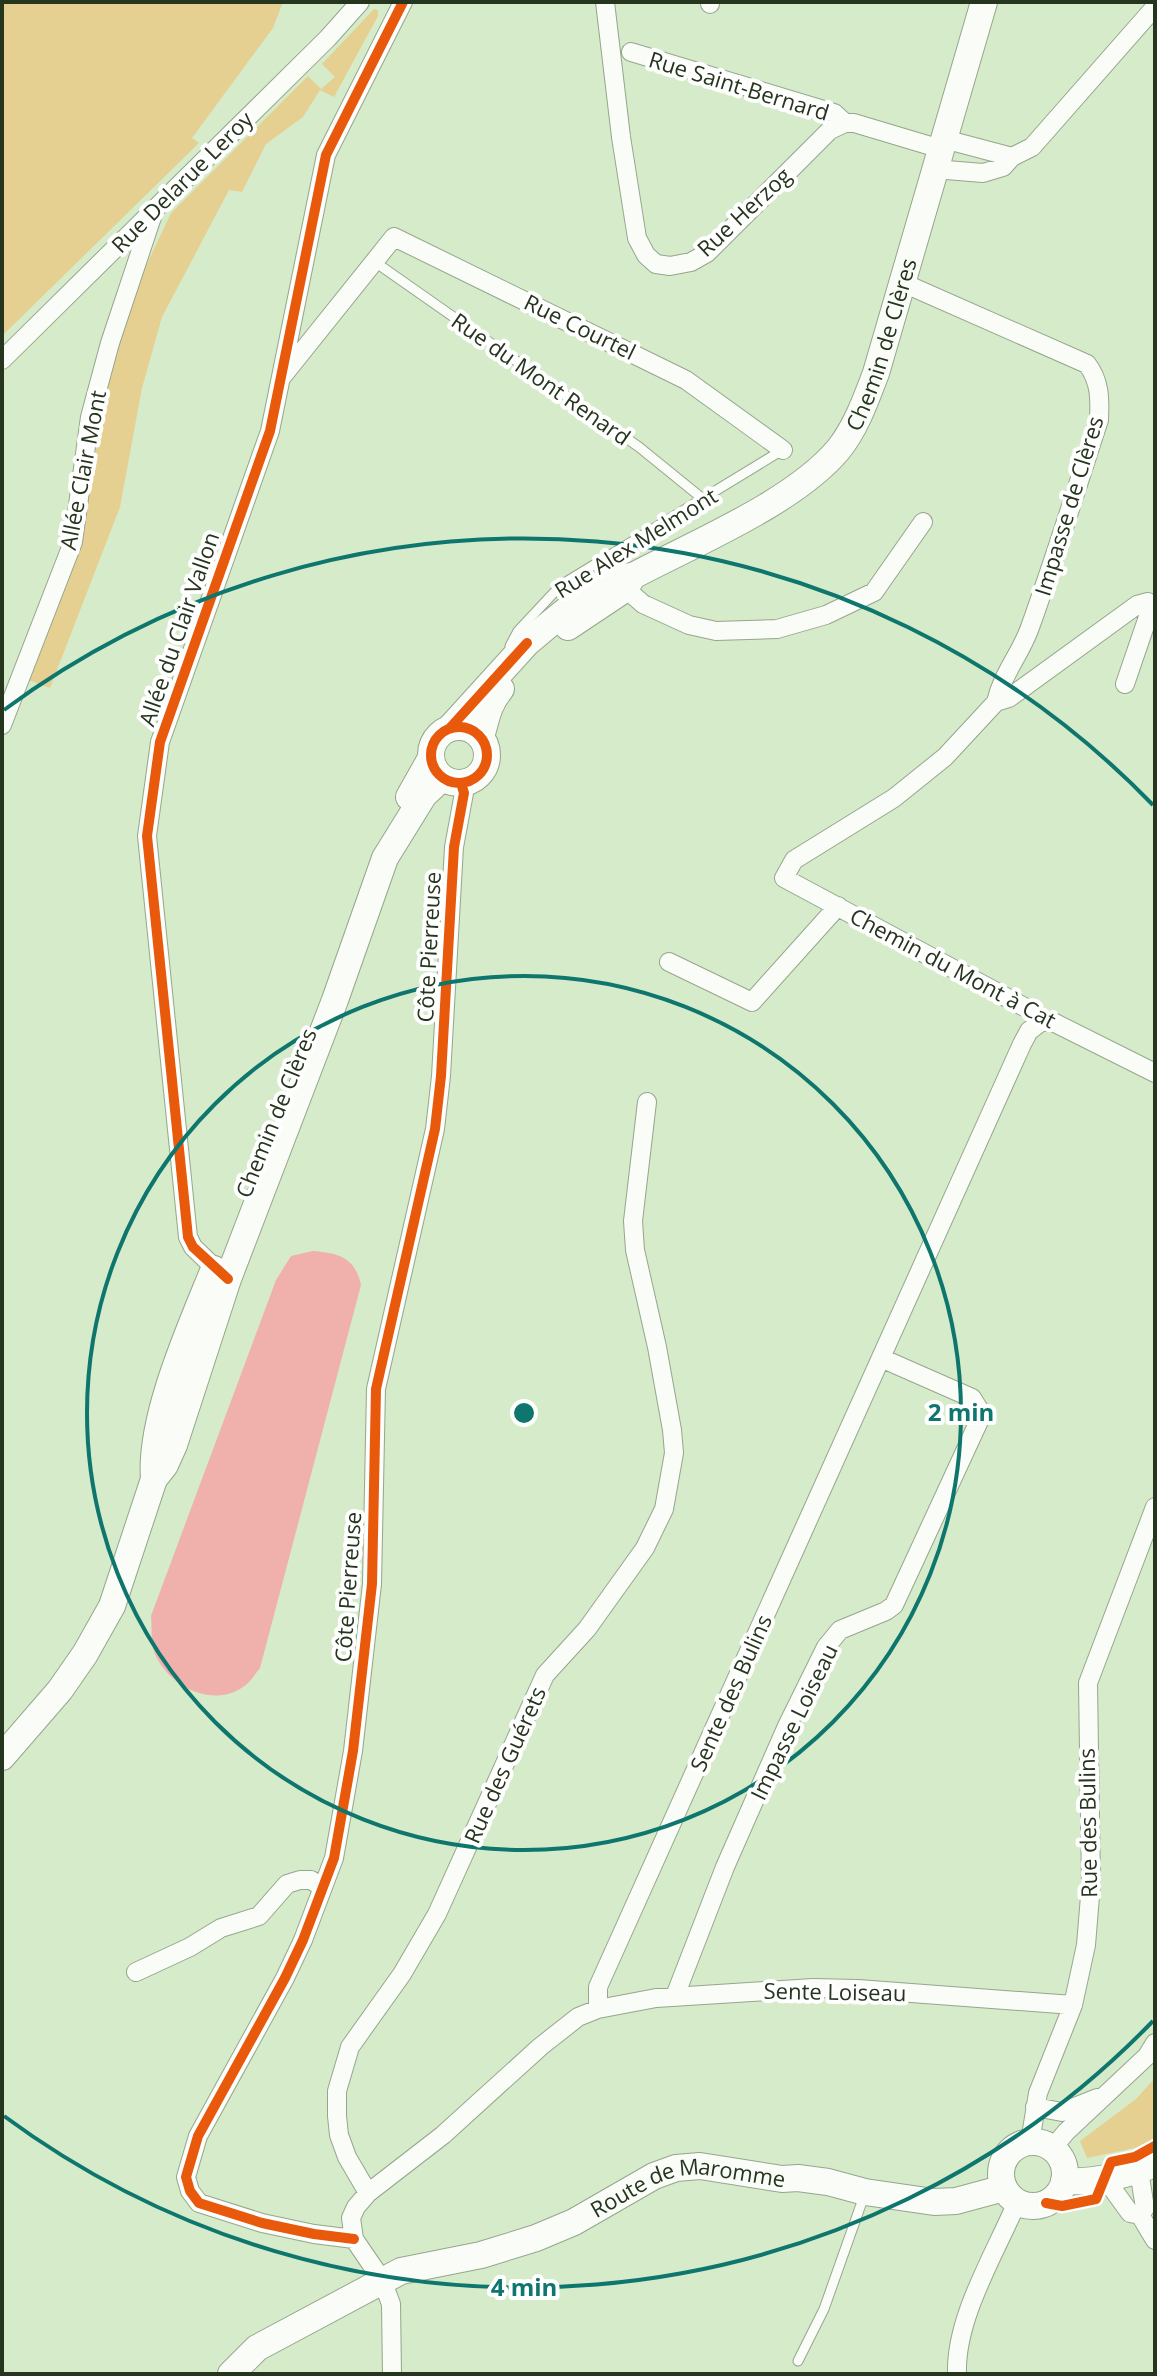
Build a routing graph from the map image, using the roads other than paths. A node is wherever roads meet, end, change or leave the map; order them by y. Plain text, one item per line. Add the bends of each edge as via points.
1 (360, 2) edge
2 (403, 2) edge
3 (605, 2) edge
4 (984, 2) edge
5 (1155, 7) edge
6 (631, 52) dead end
7 (845, 123) junction
8 (940, 152) junction
9 (1012, 157) junction
10 (154, 211) junction
11 (375, 262) junction
12 (901, 282) junction
13 (2, 360) edge
14 (280, 379) junction
15 (786, 448) joint
16 (703, 499) junction
17 (923, 522) dead end
18 (624, 581) junction
19 (1152, 599) edge
20 (502, 659) dead end
21 (1125, 684) dead end
22 (996, 702) junction
23 (2, 725) edge
24 (450, 728) junction
25 (481, 737) junction
26 (444, 773) junction
27 (784, 878) joint
28 (838, 906) junction
29 (669, 962) dead end
30 (1042, 1021) junction
31 (1155, 1073) edge
32 (647, 1102) dead end
33 (221, 1274) junction
34 (881, 1358) junction
35 (1155, 1507) edge
36 (2, 1757) edge
37 (322, 1887) junction
38 (136, 1972) dead end
39 (675, 1996) junction
40 (1073, 2005) junction
41 (598, 2009) junction
42 (1155, 2043) edge
43 (1107, 2094) junction
44 (1035, 2107) junction
45 (1041, 2145) junction
46 (1147, 2168) edge
47 (1104, 2177) junction
48 (1064, 2181) junction
49 (865, 2192) junction
50 (368, 2193) junction
51 (1011, 2195) junction
52 (1140, 2215) junction
53 (354, 2239) junction
54 (1155, 2240) edge
55 (382, 2280) junction
56 (798, 2361) dead end
57 (231, 2374) edge
58 (392, 2374) edge
59 (957, 2374) edge

1 - 10 street, Rue Delarue Leroy
2 - 14 street, Allée du Clair Vallon via 326,155
3 - 7 street, Rue Herzog via 637,238 656,264 691,262 707,253 823,137
4 - 8 street, Chemin de Clères
5 - 9 street via 1032,147
6 - 7 street, Rue Saint-Bernard via 834,113
7 - 8 street
8 - 9 street
8 - 9 street via 983,173 1003,167
8 - 12 street, Chemin de Clères
10 - 13 street, Rue Delarue Leroy
10 - 23 street, Allée Clair Mont via 90,417 73,542
11 - 14 street
11 - 15 street, Rue Courtel via 394,237 686,380
11 - 16 lane, Rue du Mont Renard via 639,447
12 - 18 street, Chemin de Clères via 876,373 839,448 813,476 773,502
12 - 22 street, Impasse de Clères via 1087,364 1096,376 1099,420 1041,597
14 - 33 street, Allée du Clair Vallon via 270,431 160,742 147,836 188,1237
15 - 16 lane, Rue Alex Melmont
16 - 20 lane, Rue Alex Melmont via 561,585 518,631
17 - 18 street via 874,592 826,615 777,629 716,631 689,625 643,604
18 - 24 street, Chemin de Clères via 594,588 527,643
18 - 25 street, Chemin de Clères via 518,670 493,698
19 - 21 street, Impasse de Clères
19 - 22 street, Impasse de Clères
22 - 27 street, Impasse de Clères via 945,757 894,798 794,860
24 - 25 street via 467,728
24 - 26 street via 437,737 431,751
25 - 26 street via 485,767 471,781
26 - 33 street, Chemin de Clères via 375,854
26 - 37 street, Côte Pierreuse via 464,793 454,847 441,1076 435,1129 376,1389 372,1584 363,1671 334,1858
27 - 28 street, Chemin du Mont à Cat
28 - 29 street, Chemin du Mont à Cat via 752,1002
28 - 30 street, Chemin du Mont à Cat
30 - 31 street, Chemin du Mont à Cat
30 - 34 street, Sente des Bulins via 1022,1044
32 - 50 street, Rue des Guérets via 633,1221 672,1430 674,1453 664,1509 645,1548 595,1618 545,1675 437,1914 350,2047 337,2091 338,2126 347,2157
33 - 36 street, Chemin de Clères via 184,1342 154,1441 154,1479 112,1606 60,1690
34 - 39 street, Impasse Loiseau via 972,1398 979,1421 894,1605 840,1630 826,1647 725,1867
34 - 41 street, Sente des Bulins via 598,1987
35 - 40 street, Rue des Bulins via 1088,1683 1091,1884 1086,1945
37 - 38 street via 311,1880 287,1884 259,1916 221,1928
37 - 53 street, Côte Pierreuse via 285,1978 198,2136 186,2177 199,2203 262,2223
39 - 40 street, Sente Loiseau via 858,1989
39 - 41 street, Sente Loiseau
40 - 44 street, Rue des Bulins
41 - 50 street via 566,2024 443,2135
42 - 43 street
43 - 44 street via 1062,2112
43 - 45 street via 1066,2132
44 - 45 street, Rue des Bulins
45 - 48 street via 1062,2160
45 - 51 street via 1016,2147 1005,2158 1001,2173
46 - 47 street
46 - 52 street
47 - 48 street
47 - 52 street via 1130,2213
48 - 51 street via 1046,2203 1028,2206
49 - 51 street, Route de Maromme via 944,2202
49 - 55 street, Route de Maromme via 716,2167 676,2168 549,2233
49 - 56 lane via 824,2309
50 - 53 street via 351,2218
51 - 59 street via 965,2317
52 - 54 street
53 - 55 street
55 - 57 street, Route de Maromme via 257,2348
55 - 58 street via 391,2304

